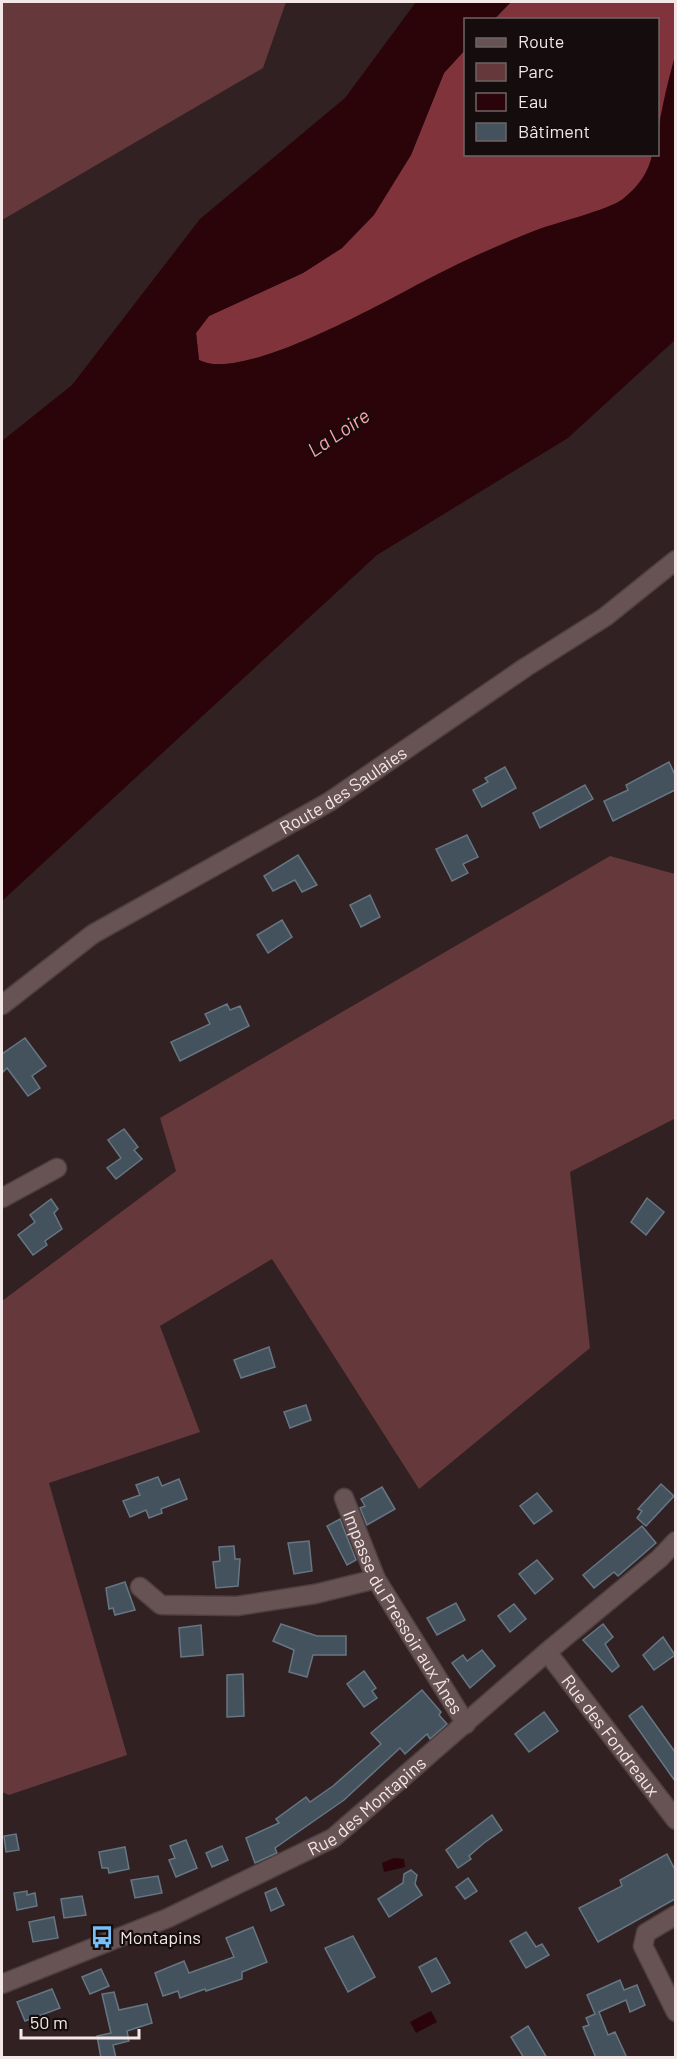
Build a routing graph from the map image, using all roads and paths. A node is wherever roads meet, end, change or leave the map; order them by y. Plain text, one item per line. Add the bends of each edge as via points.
1 (675, 560) edge
2 (2, 1005) edge
3 (57, 1168) dead end
4 (2, 1198) edge
5 (344, 1498) dead end
6 (675, 1541) edge
7 (376, 1579) junction
8 (140, 1587) dead end
9 (547, 1652) junction
10 (466, 1724) junction
11 (675, 1820) edge
12 (675, 1915) edge
13 (2, 1984) edge
14 (675, 2012) edge

1 - 2 street, Route des Saulaies via 604,616 329,802 93,934
3 - 4 street
5 - 7 street, Impasse du Pressoir aux Ânes
6 - 9 street, Rue des Montapins via 660,1558
7 - 8 street, Impasse du Pressoir aux Ânes via 315,1594 237,1606 160,1605
7 - 10 street, Impasse du Pressoir aux Ânes
9 - 10 street, Rue des Montapins
9 - 11 street, Rue des Fondreaux
10 - 13 street, Rue des Montapins via 333,1838 168,1918
12 - 14 street via 646,1933 643,1946

